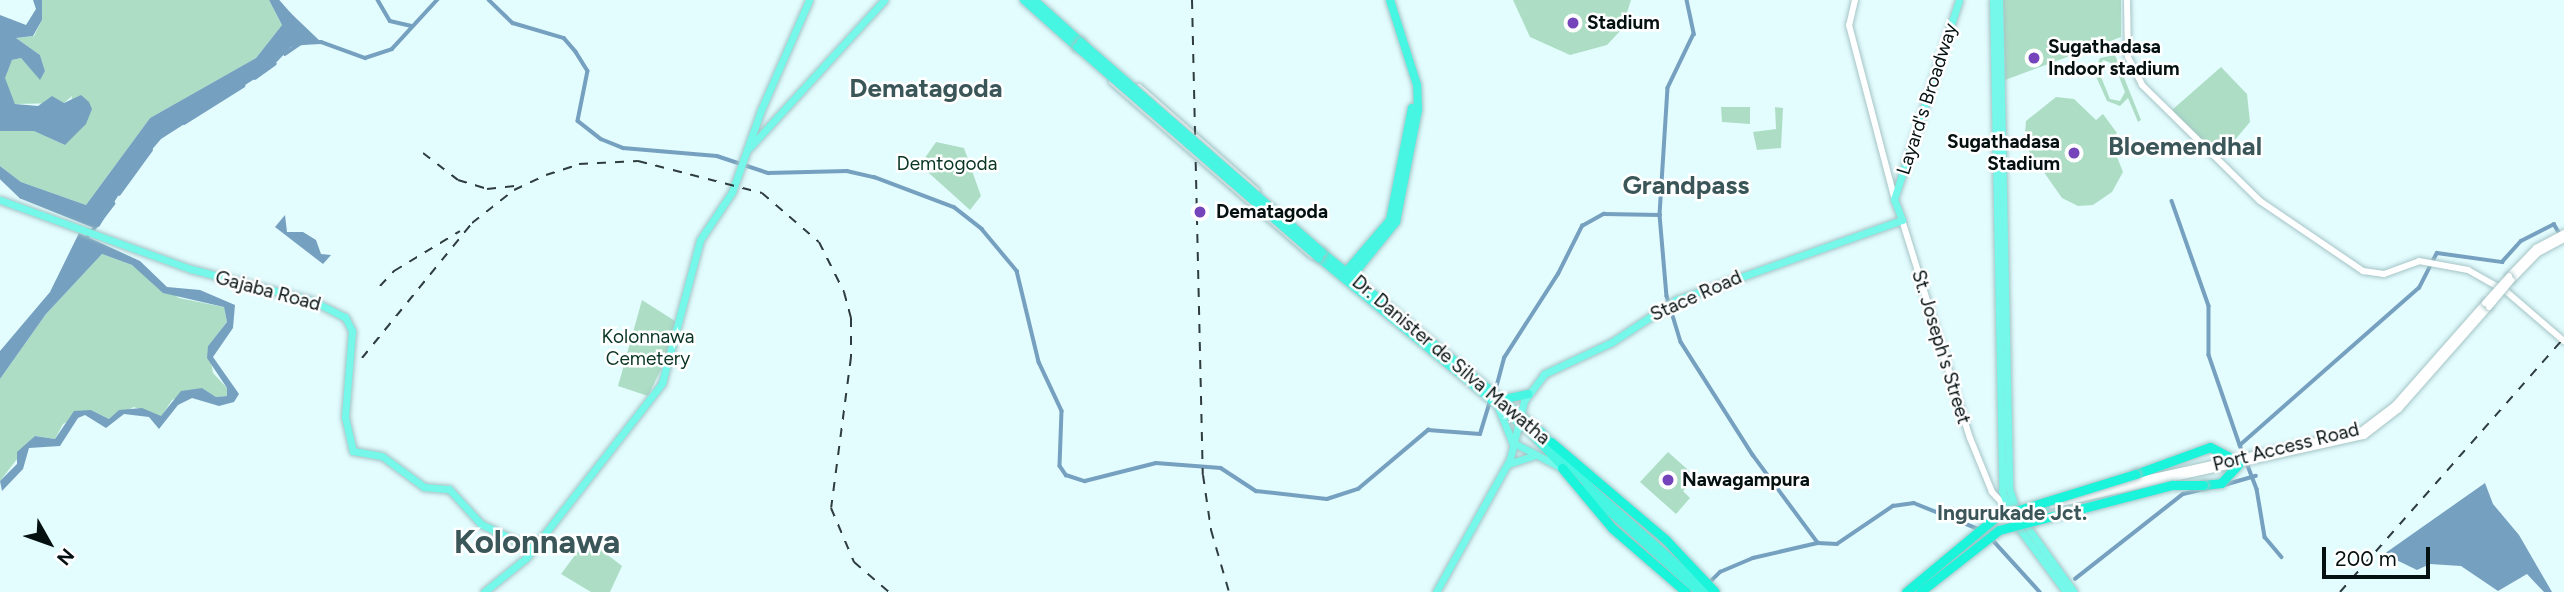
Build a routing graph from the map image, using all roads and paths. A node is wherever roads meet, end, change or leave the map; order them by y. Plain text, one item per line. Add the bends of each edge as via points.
1 (809, 0) edge
2 (884, 0) edge
3 (1024, 0) edge
4 (1034, 0) edge
5 (1388, 0) edge
6 (1855, 0) edge
7 (1959, 0) edge
8 (1993, 0) edge
9 (1999, 0) edge
10 (2127, 0) edge
11 (1063, 30) junction
12 (1986, 47) dead end
13 (1995, 49) junction
14 (1157, 103) junction
15 (1145, 114) junction
16 (754, 128) junction
17 (763, 132) junction
18 (746, 153) junction
19 (1246, 180) junction
20 (1234, 192) junction
21 (1894, 199) junction
22 (0, 200) edge
23 (1902, 220) junction
24 (2564, 233) edge
25 (2564, 239) edge
26 (2553, 241) junction
27 (1344, 275) junction
28 (2563, 341) edge
29 (2003, 362) junction
30 (1528, 394) junction
31 (1498, 403) junction
32 (1519, 419) junction
33 (1551, 442) junction
34 (1515, 445) junction
35 (2214, 447) junction
36 (1540, 456) junction
37 (2236, 463) junction
38 (1506, 465) junction
39 (1562, 468) junction
40 (2225, 469) junction
41 (1983, 472) junction
42 (2002, 491) junction
43 (2046, 506) junction
44 (2011, 511) junction
45 (2030, 531) junction
46 (1977, 535) junction
47 (533, 549) junction
48 (1699, 589) edge
49 (484, 592) edge
50 (1436, 592) edge
51 (1686, 592) edge
52 (1708, 592) edge
53 (1715, 592) edge
54 (1907, 592) edge
55 (1915, 592) edge
56 (1920, 592) edge
57 (2066, 592) edge
58 (2074, 592) edge

1 - 16 main road
2 - 17 main road
3 - 11 highway
4 - 11 highway
5 - 27 highway via 1413,105 1390,220
6 - 21 main road via 1849,25
7 - 21 main road, Layard's Broadway
8 - 13 main road
9 - 29 main road
10 - 28 main road via 2125,40 2136,75 2187,134 2254,196 2362,271 2384,274 2424,261 2441,261 2489,281
11 - 14 main road
11 - 15 main road
11 - 27 highway, Dr. Danister de Silva Mawatha, bridge
12 - 13 main road
13 - 29 main road
14 - 15 main road via 1159,113
14 - 19 main road
15 - 20 main road
16 - 17 main road via 762,125
16 - 18 main road
17 - 18 main road
18 - 47 main road via 729,199 700,240 662,383
19 - 20 main road via 1238,180
19 - 27 main road
20 - 27 main road
21 - 23 main road
22 - 47 main road, Gajaba Road via 191,269 313,301 345,317 352,331 345,417 353,451 382,456 424,488 449,489 481,524
23 - 30 main road, Stace Road via 1676,300 1612,342 1550,370
23 - 41 main road, St. Joseph's Street
24 - 26 main road, Port Access Road
25 - 26 main road, Port Access Road
26 - 37 main road, Port Access Road, bridge via 2511,278 2372,432
27 - 31 highway, Dr. Danister de Silva Mawatha
29 - 42 main road
29 - 44 main road
30 - 31 highway
30 - 32 main road, Stace Road
31 - 32 highway, Dr. Danister de Silva Mawatha
31 - 34 main road
32 - 33 highway, Dr. Danister de Silva Mawatha
32 - 34 main road, Stace Road
32 - 39 highway, Dr. Danister de Silva Mawatha
33 - 48 highway, Dr. Danister de Silva Mawatha via 1593,490
33 - 53 highway
34 - 36 main road
34 - 38 main road, Stace Road
35 - 37 highway
35 - 40 highway
35 - 54 highway, bridge via 1996,517
36 - 38 main road via 1524,455
36 - 39 main road
37 - 40 highway
38 - 50 main road, Stace Road
39 - 48 highway, Dr. Danister de Silva Mawatha
39 - 51 highway via 1619,534
40 - 43 main road, Port Access Road
40 - 44 main road, Port Access Road
40 - 56 highway, bridge via 2216,485 2172,485 1999,530
41 - 42 main road, St. Joseph's Street
41 - 44 main road, St. Joseph's Street
42 - 44 main road
43 - 44 main road, Port Access Road
43 - 45 main road
44 - 45 main road
44 - 46 main road, bridge
44 - 57 main road
45 - 58 main road
46 - 54 main road
46 - 55 main road
47 - 49 main road
48 - 52 highway, Dr. Danister de Silva Mawatha

